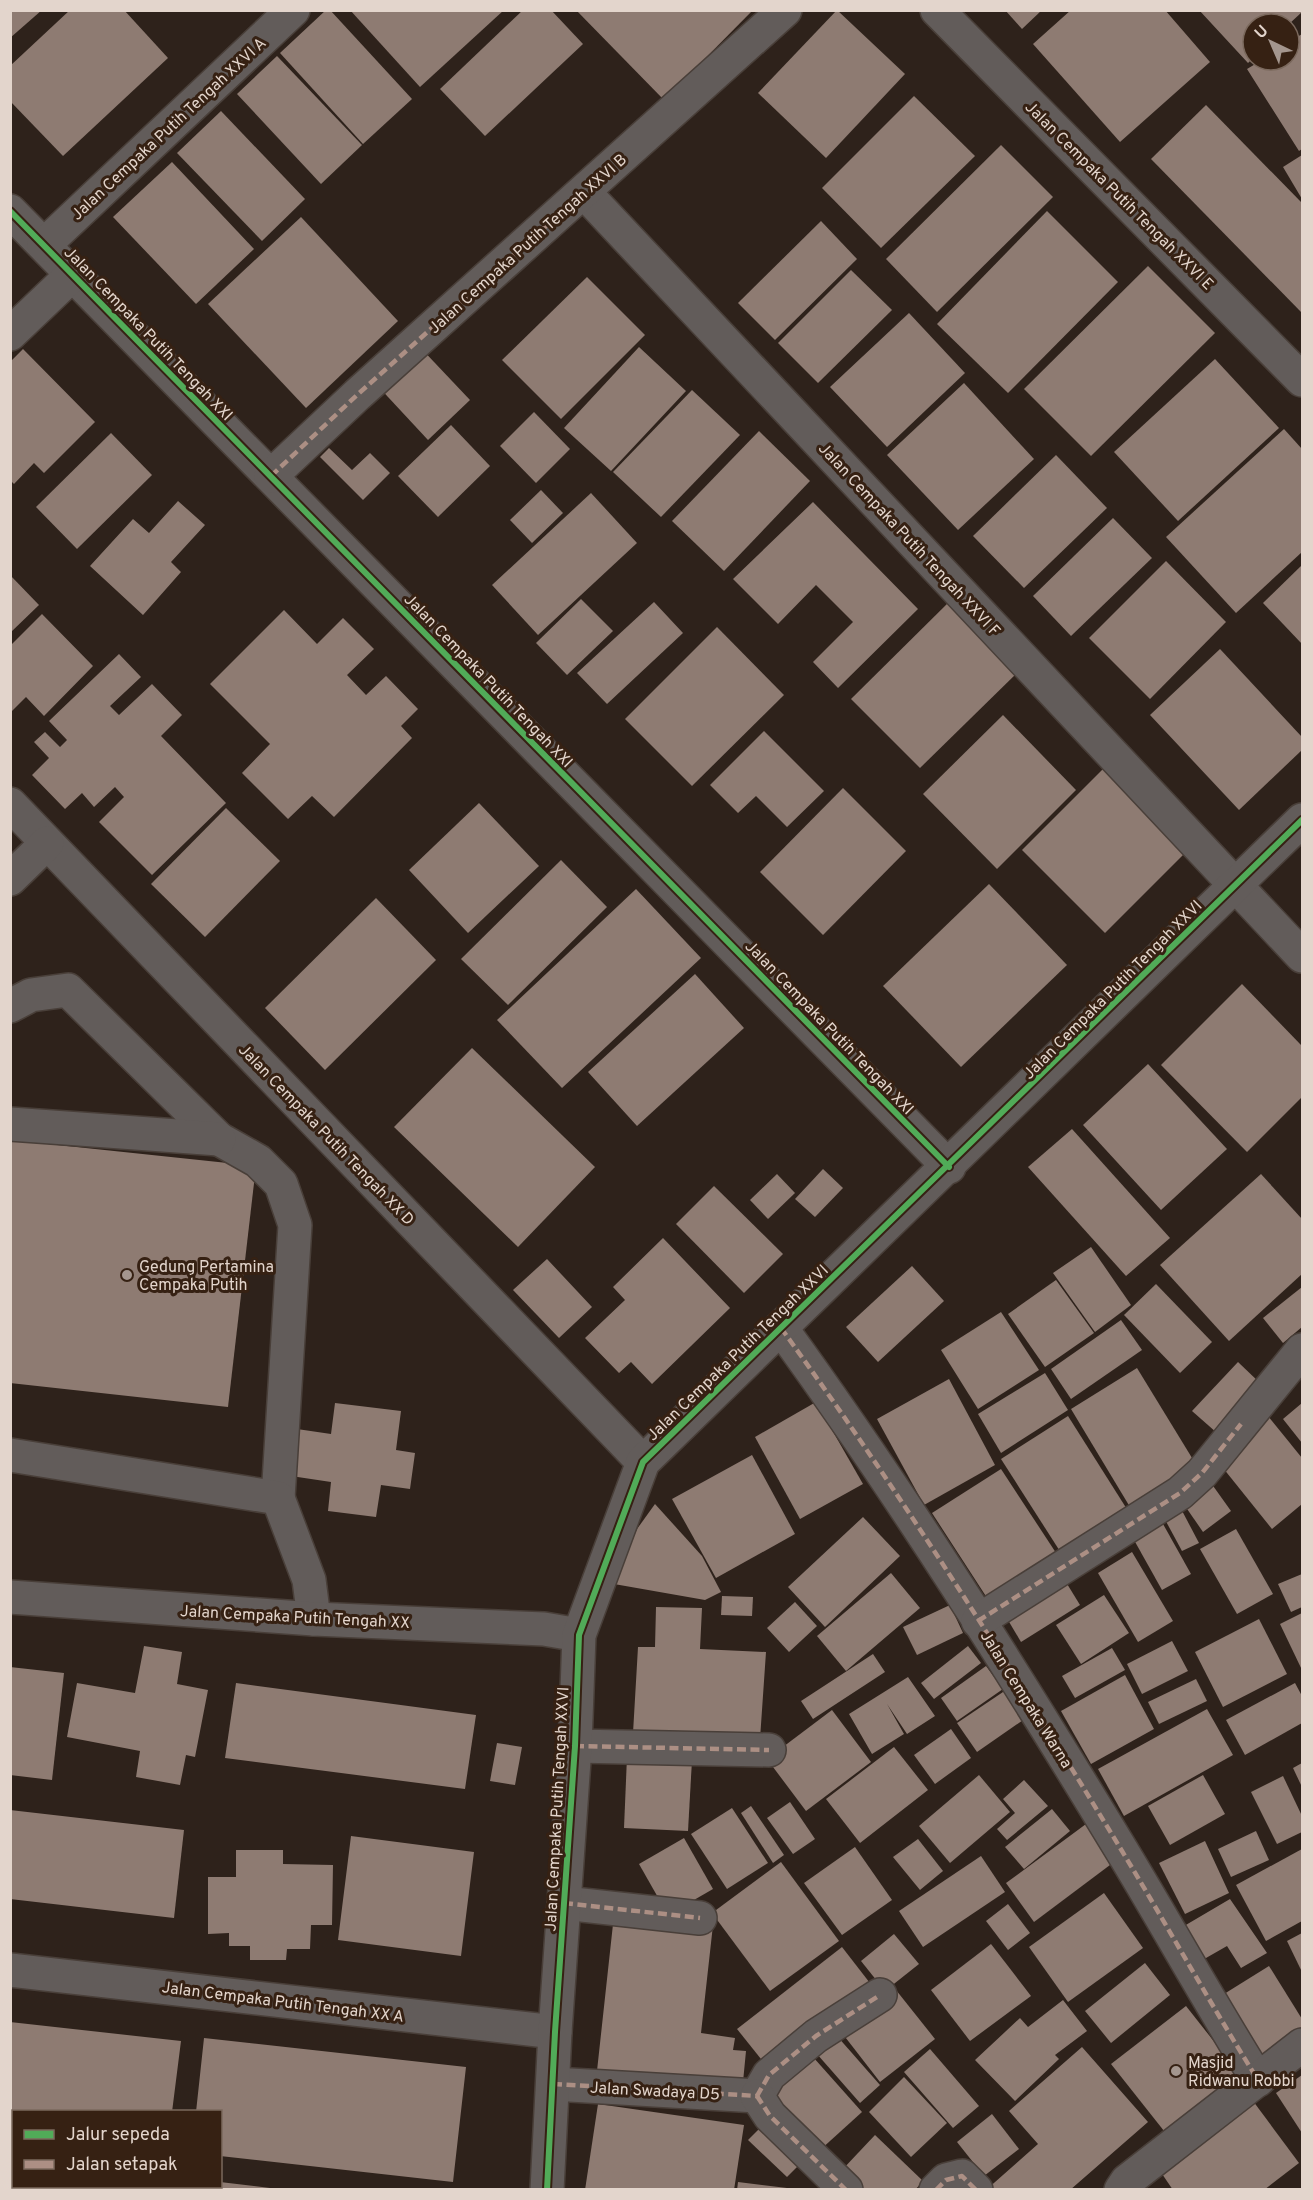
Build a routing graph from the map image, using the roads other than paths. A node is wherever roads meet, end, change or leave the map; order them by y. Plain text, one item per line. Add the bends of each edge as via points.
1 (294, 10) edge
2 (785, 10) edge
3 (936, 10) edge
4 (584, 192) junction
5 (10, 211) edge
6 (44, 245) junction
7 (73, 274) junction
8 (10, 334) edge
9 (1302, 380) edge
10 (271, 476) junction
11 (10, 804) edge
12 (1302, 820) edge
13 (47, 843) junction
14 (10, 879) edge
15 (1236, 885) junction
16 (1302, 956) edge
17 (10, 1006) edge
18 (10, 1124) edge
19 (219, 1139) junction
20 (949, 1167) junction
21 (781, 1328) junction
22 (1302, 1350) edge
23 (10, 1455) edge
24 (644, 1462) junction
25 (278, 1497) junction
26 (10, 1597) edge
27 (315, 1619) junction
28 (978, 1621) junction
29 (579, 1635) junction
30 (575, 1746) junction
31 (769, 1750) dead end
32 (564, 1903) junction
33 (700, 1918) dead end
34 (10, 1970) edge
35 (880, 1995) dead end
36 (555, 2032) junction
37 (1302, 2045) edge
38 (1258, 2080) junction
39 (553, 2084) junction
40 (757, 2096) junction
41 (548, 2190) edge
42 (846, 2190) edge
43 (936, 2190) edge
44 (976, 2190) edge
45 (1121, 2190) edge

1 - 6 street, Jalan Cempaka Putih Tengah XXVI A
2 - 4 street, Jalan Cempaka Putih Tengah XXVI B
3 - 9 street, Jalan Cempaka Putih Tengah XXVI E
4 - 10 street, Jalan Cempaka Putih Tengah XXVI B
4 - 15 street, Jalan Cempaka Putih Tengah XXVI F
5 - 6 street, Jalan Cempaka Putih Tengah XXI
6 - 7 street, Jalan Cempaka Putih Tengah XXI
7 - 8 street
7 - 10 street, Jalan Cempaka Putih Tengah XXI
10 - 20 street, Jalan Cempaka Putih Tengah XXI
11 - 13 street, Jalan Cempaka Putih Tengah XX D
12 - 15 street, Jalan Cempaka Putih Tengah XXVI
13 - 14 street
13 - 24 street, Jalan Cempaka Putih Tengah XX D
15 - 16 street, Jalan Cempaka Putih Tengah XXVI F
15 - 20 street, Jalan Cempaka Putih Tengah XXVI
17 - 19 street via 31,995 68,990
18 - 19 street
19 - 25 street via 258,1161 281,1184 295,1225
20 - 21 street, Jalan Cempaka Putih Tengah XXVI
21 - 24 street, Jalan Cempaka Putih Tengah XXVI
21 - 28 street, Jalan Cempaka Warna
22 - 28 street via 1202,1473 1180,1493
23 - 25 street
24 - 29 street, Jalan Cempaka Putih Tengah XXVI
25 - 27 street via 309,1580
26 - 27 street, Jalan Cempaka Putih Tengah XX
27 - 29 street, Jalan Cempaka Putih Tengah XX via 544,1629
28 - 38 street, Jalan Cempaka Warna
29 - 30 street, Jalan Cempaka Putih Tengah XXVI
30 - 31 street
30 - 32 street, Jalan Cempaka Putih Tengah XXVI
32 - 33 street
32 - 36 street, Jalan Cempaka Putih Tengah XXVI
34 - 36 street, Jalan Cempaka Putih Tengah XX A
35 - 40 street via 816,2036 768,2075
36 - 39 street, Jalan Cempaka Putih Tengah XXVI
37 - 38 street
38 - 45 street via 1127,2181
39 - 40 street, Jalan Swadaya D5
39 - 41 street, Jalan Cempaka Putih Tengah XXVI
40 - 42 street via 770,2116
43 - 44 street via 946,2180 962,2176

